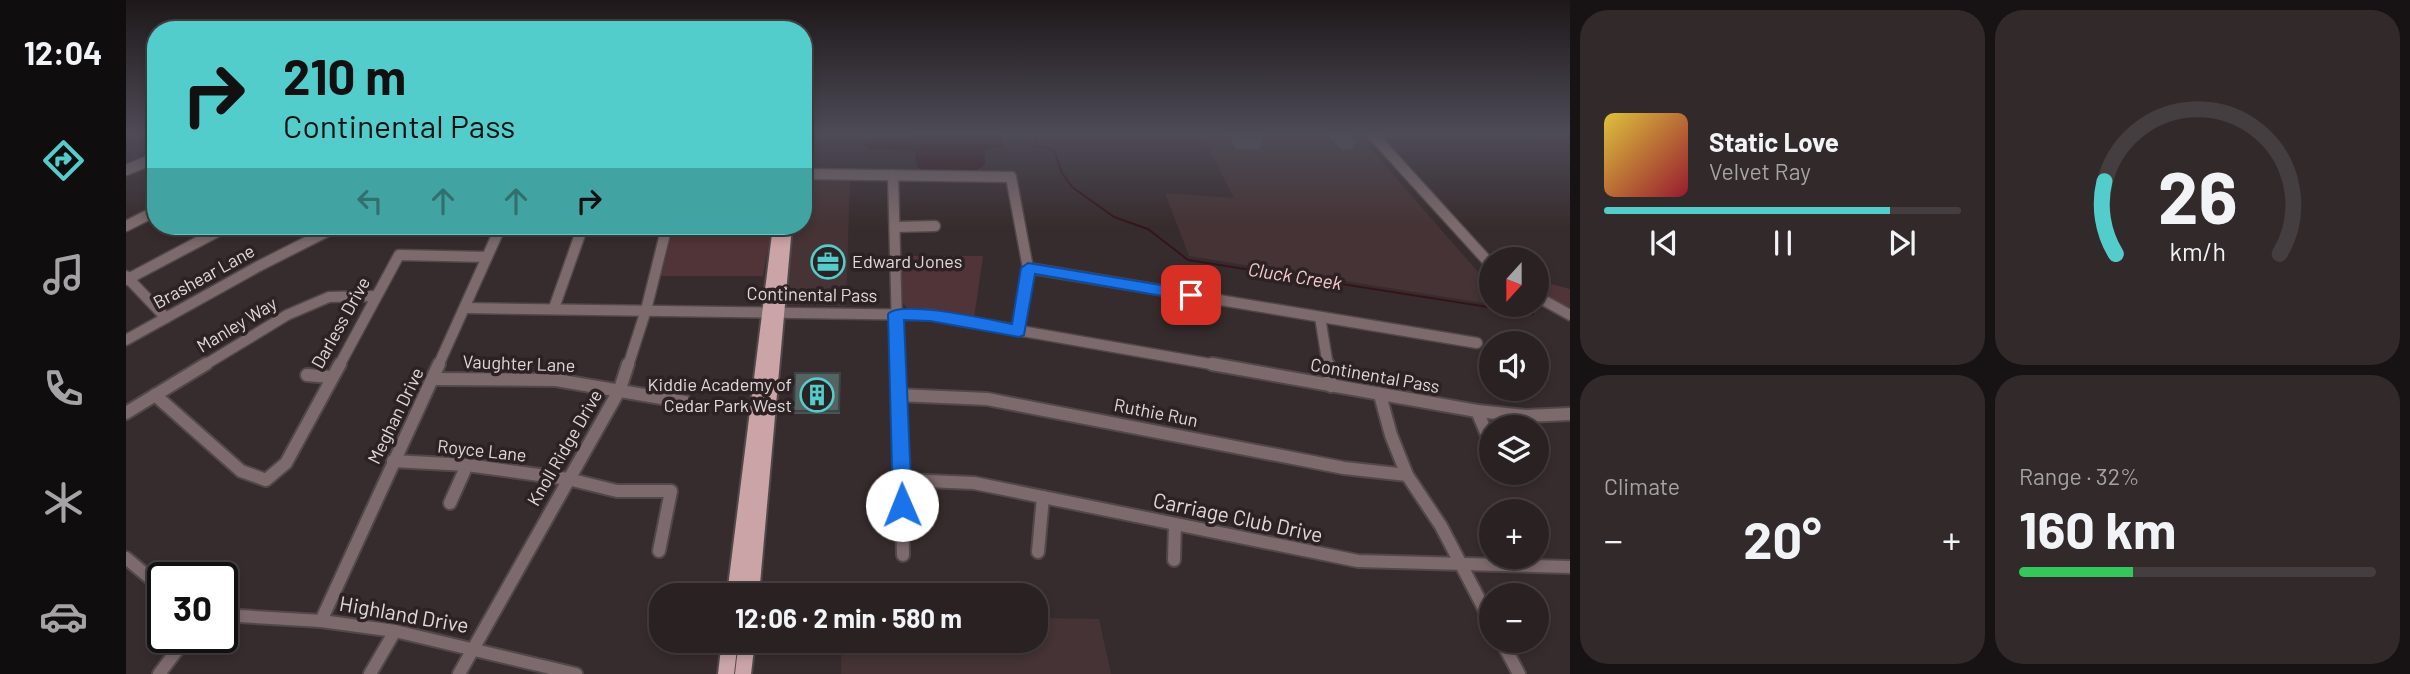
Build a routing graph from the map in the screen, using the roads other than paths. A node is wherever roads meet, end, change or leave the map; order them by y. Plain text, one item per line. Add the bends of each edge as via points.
1 (1400, 164) edge
2 (812, 174) edge
3 (893, 175) junction
4 (147, 216) edge
5 (126, 226) edge
6 (935, 226) dead end
7 (895, 227) junction
8 (211, 235) edge
9 (321, 235) edge
10 (497, 235) edge
11 (580, 235) edge
12 (665, 235) edge
13 (778, 235) edge
14 (786, 235) edge
15 (1479, 252) edge
16 (487, 257) junction
17 (1028, 268) junction
18 (127, 278) edge
19 (376, 296) junction
20 (1549, 303) edge
21 (554, 308) junction
22 (465, 309) junction
23 (646, 310) junction
24 (774, 312) junction
25 (896, 314) junction
26 (1570, 315) edge
27 (1320, 317) junction
28 (166, 318) junction
29 (1019, 331) junction
30 (126, 340) edge
31 (1477, 343) dead end
32 (307, 375) dead end
33 (331, 377) junction
34 (434, 379) junction
35 (1331, 386) junction
36 (620, 389) junction
37 (1380, 394) junction
38 (155, 395) junction
39 (898, 395) junction
40 (685, 402) dead end
41 (1477, 411) junction
42 (126, 413) edge
43 (1479, 416) edge
44 (1568, 417) edge
45 (393, 461) junction
46 (467, 465) junction
47 (1407, 475) junction
48 (568, 479) junction
49 (902, 480) junction
50 (1043, 497) junction
51 (450, 503) dead end
52 (1175, 524) junction
53 (659, 551) dead end
54 (1038, 552) dead end
55 (903, 555) dead end
56 (1174, 560) dead end
57 (128, 563) edge
58 (1461, 566) junction
59 (1570, 567) edge
60 (147, 577) edge
61 (738, 583) edge
62 (752, 583) edge
63 (1479, 600) edge
64 (238, 615) edge
65 (321, 621) junction
66 (396, 631) junction
67 (473, 648) junction
68 (175, 653) edge
69 (728, 653) edge
70 (745, 653) edge
71 (1508, 653) edge
72 (159, 674) edge
73 (370, 674) edge
74 (460, 674) edge
75 (576, 674) edge
76 (726, 674) edge
77 (743, 674) edge
78 (1519, 674) edge

1 - 15 street
2 - 3 street
3 - 7 street
3 - 17 street via 1011,177
4 - 5 street
6 - 7 street
7 - 25 street
8 - 18 street
9 - 28 street, Brashear Lane
10 - 16 street, Meghan Drive
11 - 21 street
12 - 23 street, Knoll Ridge Drive
13 - 24 main road
14 - 24 main road
16 - 19 street, Darless Drive via 399,255
16 - 22 street, Meghan Drive
17 - 27 street
17 - 29 street
18 - 28 street
19 - 33 street, Darless Drive
19 - 38 street, Manley Way via 329,297 312,303
20 - 26 street
21 - 22 street, Continental Pass
21 - 23 street, Continental Pass
22 - 34 street, Meghan Drive
23 - 24 street, Continental Pass
23 - 36 street, Knoll Ridge Drive
24 - 25 street, Continental Pass
24 - 61 main road
24 - 62 main road
25 - 29 street, Continental Pass via 930,315
25 - 39 street
27 - 31 street
27 - 35 street
28 - 30 street, Brashear Lane
29 - 35 street, Continental Pass
32 - 33 street
33 - 38 street, Darless Drive via 286,463 266,480 242,471
34 - 36 street, Vaughter Lane via 556,380
34 - 45 street, Meghan Drive
35 - 37 street, Continental Pass
36 - 40 street, Vaughter Lane
36 - 48 street, Knoll Ridge Drive
37 - 41 street, Continental Pass
37 - 47 street
38 - 42 street, Manley Way
39 - 47 street, Ruthie Run via 987,399 1344,468
39 - 49 street
41 - 43 street
41 - 44 street, Continental Pass
45 - 46 street, Royce Lane
45 - 65 street, Meghan Drive
46 - 48 street, Royce Lane
46 - 51 street
47 - 58 street
48 - 53 street, Royce Lane via 617,491 671,491
48 - 67 street, Knoll Ridge Drive
49 - 50 street, Carriage Club Drive via 974,483
49 - 55 street
50 - 52 street, Carriage Club Drive
50 - 54 street
52 - 56 street
52 - 58 street, Carriage Club Drive via 1357,562
57 - 60 street
58 - 59 street, Carriage Club Drive
58 - 63 street
64 - 65 street, Highland Drive
65 - 66 street, Highland Drive
66 - 67 street, Highland Drive
66 - 73 street
67 - 74 street, Knoll Ridge Drive
67 - 75 street, Highland Drive
68 - 72 street
69 - 76 main road
70 - 77 main road
71 - 78 street

